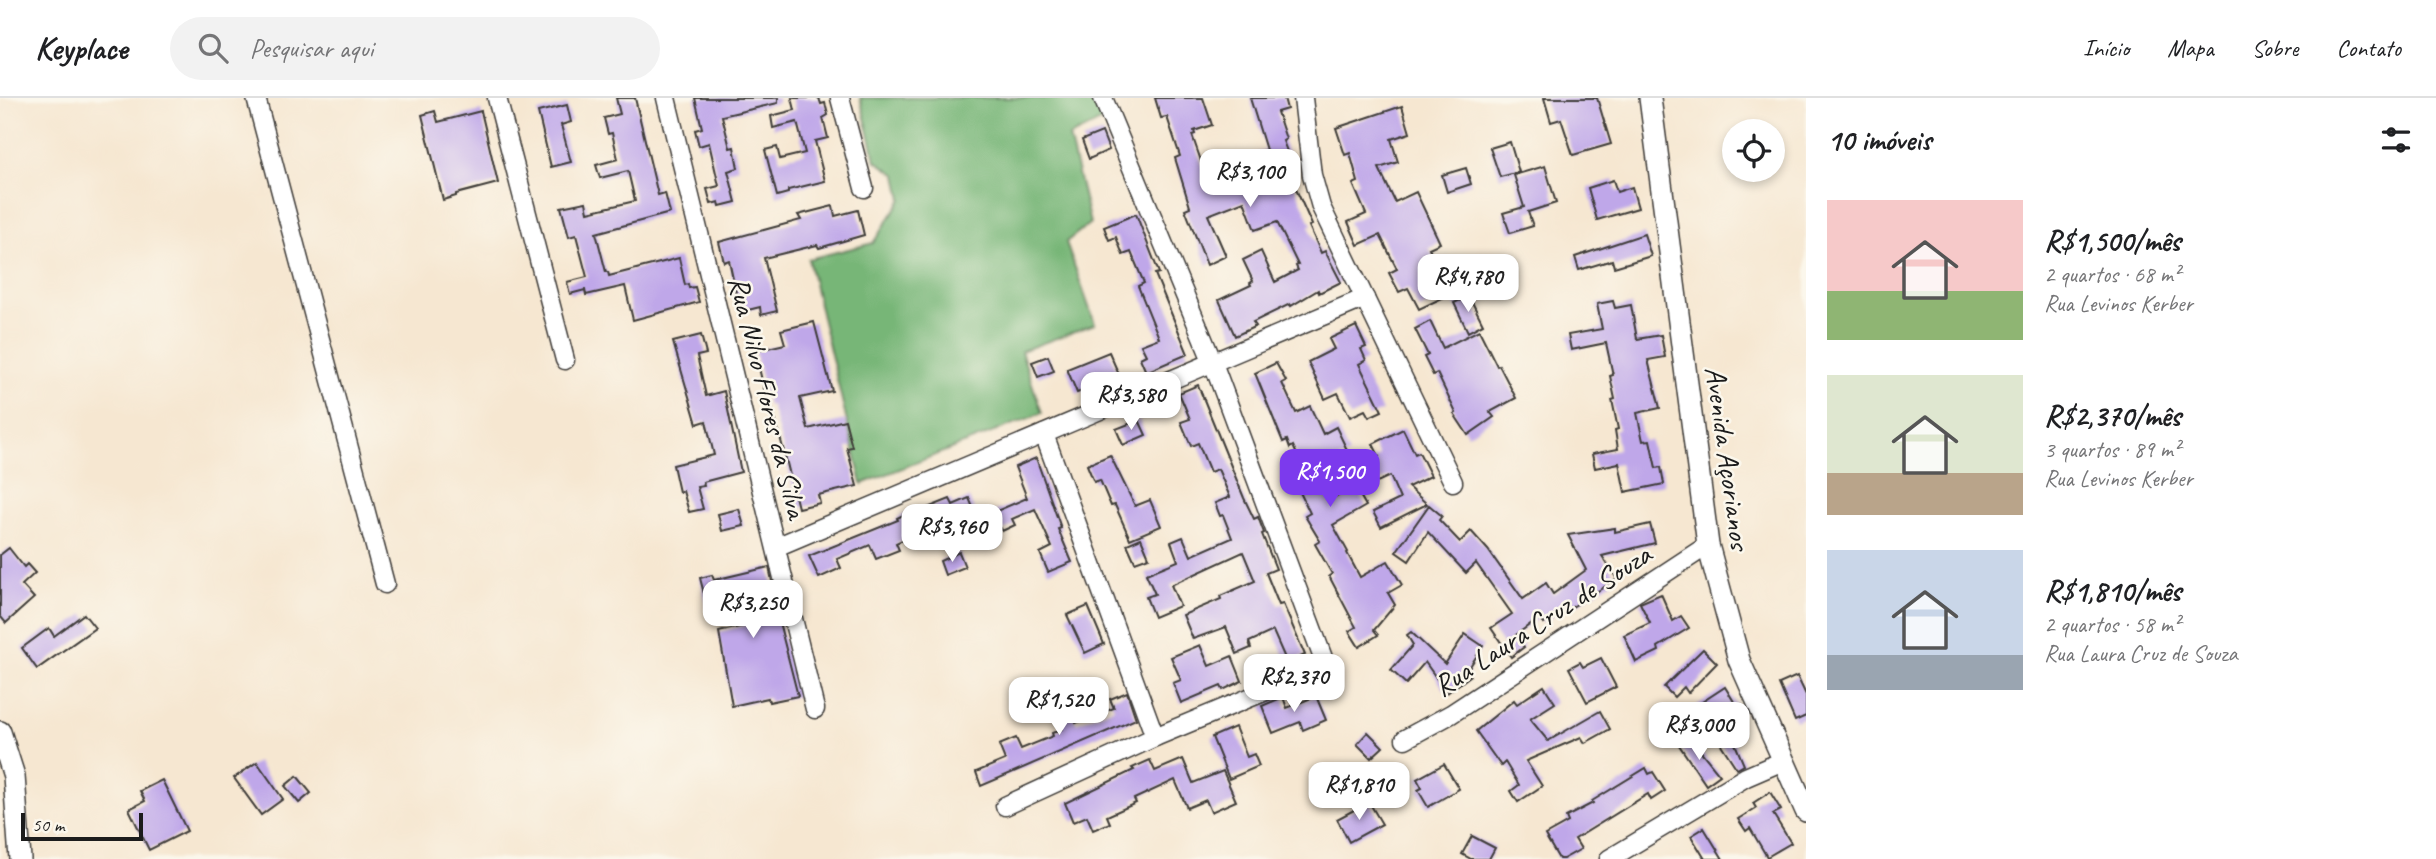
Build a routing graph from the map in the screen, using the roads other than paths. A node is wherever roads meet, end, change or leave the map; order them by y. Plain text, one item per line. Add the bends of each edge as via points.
1 (256, 98) edge
2 (497, 98) edge
3 (666, 98) edge
4 (840, 98) edge
5 (1102, 98) edge
6 (1303, 98) edge
7 (1650, 98) edge
8 (864, 188) dead end
9 (1365, 298) junction
10 (565, 360) dead end
11 (1213, 363) junction
12 (1044, 434) junction
13 (1453, 482) dead end
14 (1708, 545) junction
15 (776, 547) junction
16 (385, 584) dead end
17 (815, 709) dead end
18 (0, 732) edge
19 (1155, 737) junction
20 (1405, 739) dead end
21 (1783, 761) junction
22 (1005, 806) dead end
23 (1806, 811) edge
24 (20, 859) edge
25 (1609, 859) edge

1 - 16 street
2 - 10 street
3 - 15 street, Rua Nilvo Flores da Silva
4 - 8 street
5 - 11 street
6 - 9 street via 1311,175 1321,207
7 - 14 street, Avenida Açorianos
9 - 11 street
9 - 13 street
11 - 12 street
11 - 19 street via 1326,666
12 - 15 street
12 - 19 street
14 - 20 street, Rua Laura Cruz de Souza via 1451,714
14 - 21 street, Avenida Açorianos via 1739,660
15 - 17 street, Rua Nilvo Flores da Silva
18 - 24 street via 14,776
19 - 22 street
21 - 23 street, Avenida Açorianos
21 - 25 street via 1746,777

